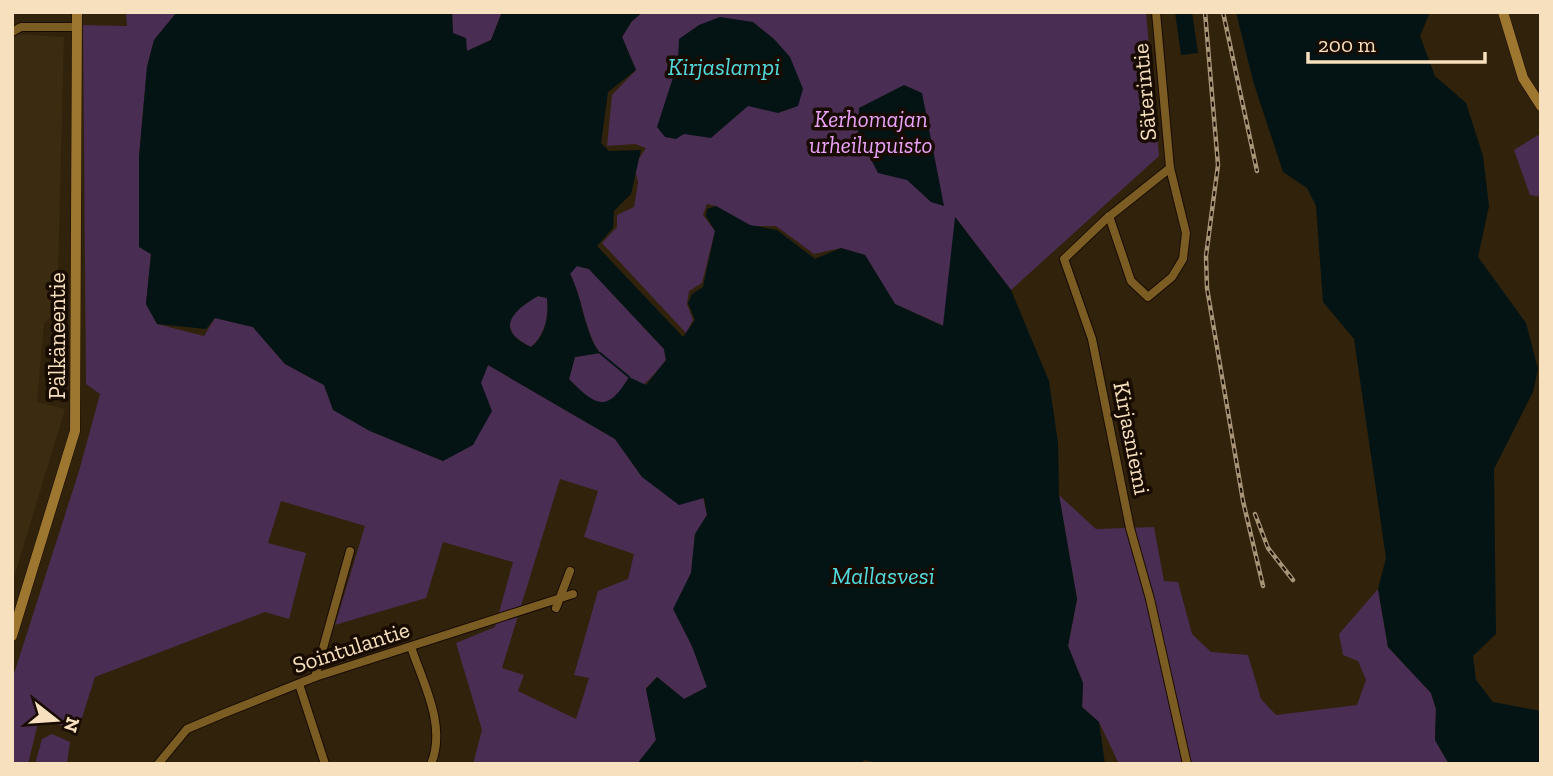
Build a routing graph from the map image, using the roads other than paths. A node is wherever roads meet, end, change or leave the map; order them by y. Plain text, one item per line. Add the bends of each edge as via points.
1 (78, 12) edge
2 (1156, 12) edge
3 (1503, 12) edge
4 (76, 27) junction
5 (12, 32) edge
6 (1541, 106) edge
7 (1170, 167) junction
8 (1109, 216) junction
9 (350, 551) dead end
10 (570, 572) dead end
11 (573, 594) dead end
12 (559, 598) junction
13 (556, 608) dead end
14 (12, 636) edge
15 (411, 648) junction
16 (315, 677) junction
17 (299, 684) junction
18 (158, 764) edge
19 (325, 764) edge
20 (431, 764) edge
21 (1187, 764) edge

1 - 4 main road, Pälkäneentie
2 - 7 street, Säterintie
3 - 6 main road via 1523,78
4 - 5 street via 21,27
4 - 14 main road, Pälkäneentie via 75,431
7 - 8 street, Kirjasniemi
7 - 8 street, Säterintie via 1186,233 1183,259 1172,277 1148,297 1131,281
8 - 21 street, Kirjasniemi via 1063,259 1093,342 1130,528
9 - 16 street
10 - 12 street
11 - 12 street, Sointulantie
12 - 13 street
12 - 15 street, Sointulantie
15 - 16 street, Sointulantie
15 - 20 street via 436,724
16 - 17 street, Sointulantie
17 - 18 street, Sointulantie via 187,729
17 - 19 street

